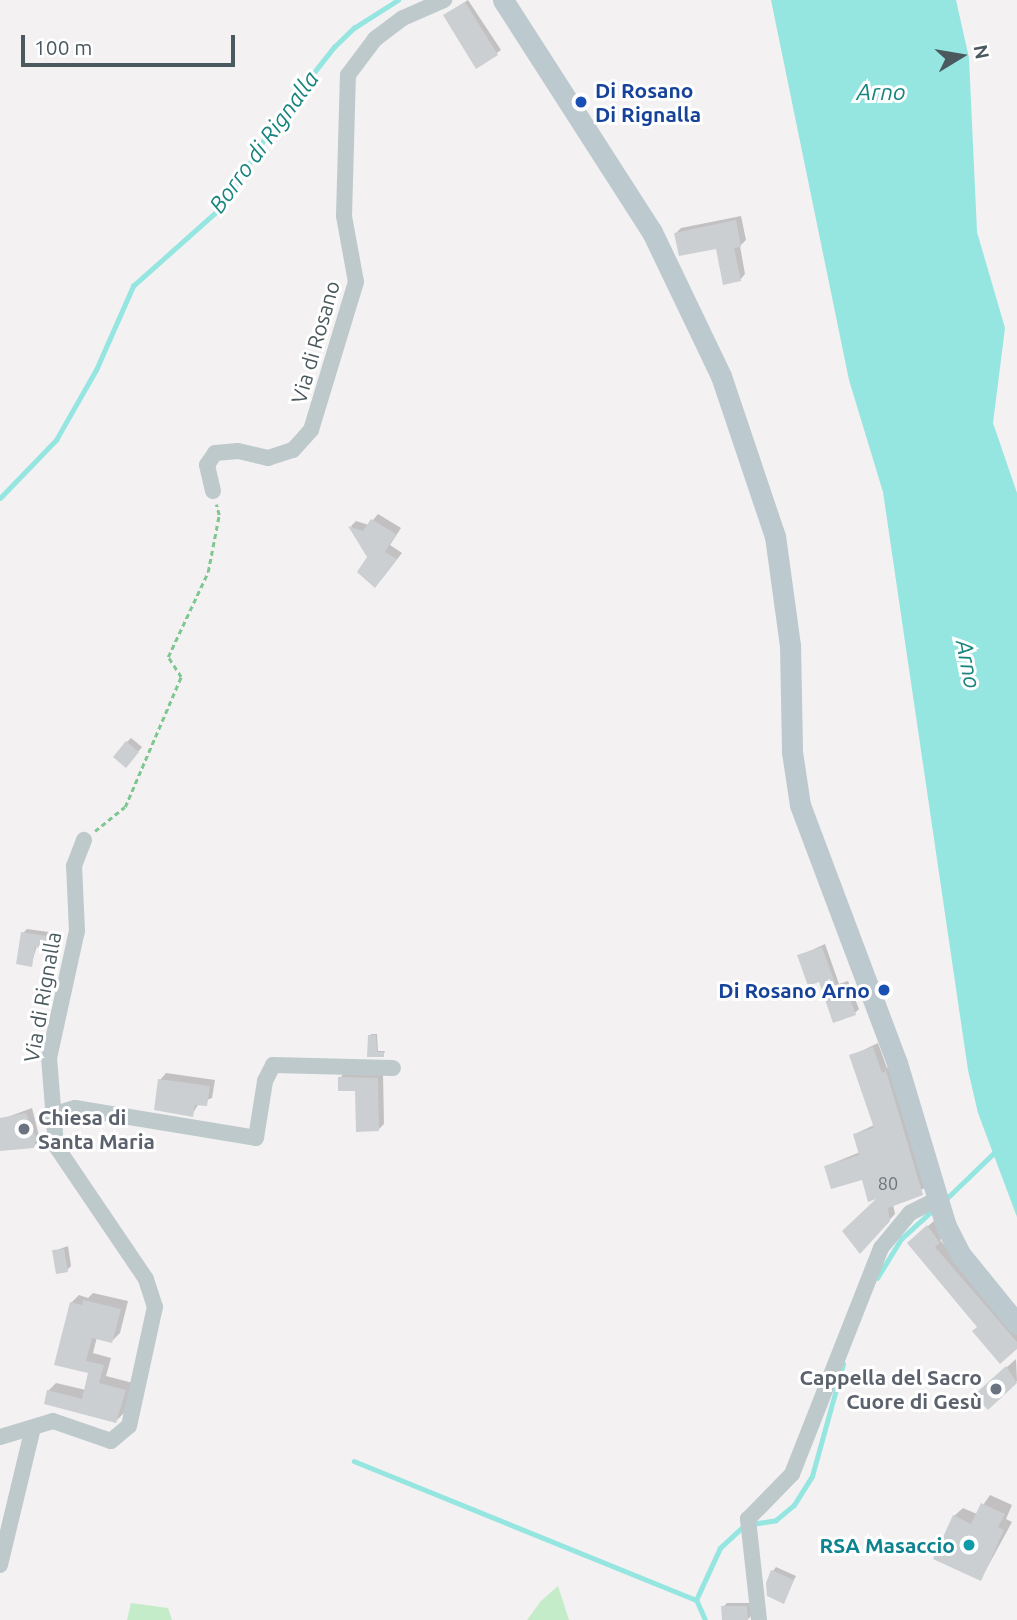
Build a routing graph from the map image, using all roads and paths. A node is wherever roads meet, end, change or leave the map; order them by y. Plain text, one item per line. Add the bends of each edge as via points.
1 (444, 0) edge
2 (503, 0) edge
3 (213, 491) joint
4 (84, 840) joint
5 (393, 1068) dead end
6 (51, 1115) junction
7 (938, 1204) junction
8 (1017, 1324) edge
9 (33, 1428) junction
10 (0, 1437) edge
11 (0, 1565) edge
12 (761, 1619) edge

1 - 3 street, Via di Rosano via 403,19 375,39 348,75 344,216 356,282 311,430 293,450 268,458 238,451 215,453 207,465
2 - 7 main road via 652,232 715,363 752,461 775,536 785,594 794,779 800,805 897,1063
3 - 4 path via 219,515 208,572 167,657 181,677 125,807
4 - 6 street, Via di Rignalla via 74,866 77,931 49,1058
5 - 6 street via 273,1065 265,1081 256,1138 75,1108
6 - 9 street, Via di Rignalla via 62,1157 146,1279 155,1307 130,1426 111,1441 53,1421
7 - 8 main road via 961,1255
7 - 12 street via 910,1213 881,1248 792,1474 748,1526
9 - 10 street, Via di Rignalla
9 - 11 street

